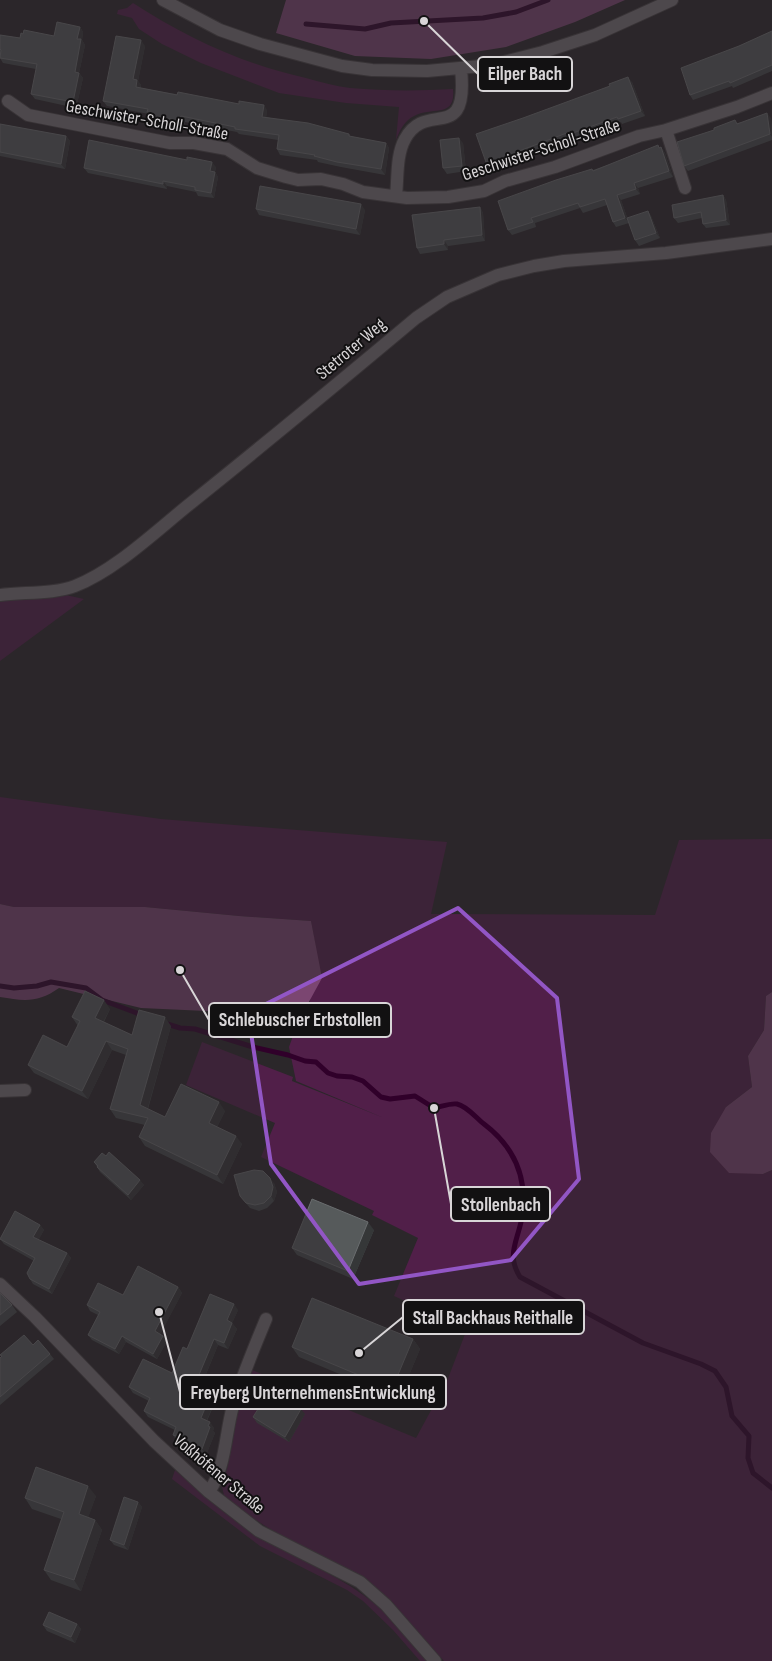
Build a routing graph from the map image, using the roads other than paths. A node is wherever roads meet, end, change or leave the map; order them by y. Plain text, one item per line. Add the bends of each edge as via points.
1 (163, 0) edge
2 (672, 0) edge
3 (461, 69) junction
4 (772, 93) edge
5 (8, 101) dead end
6 (666, 130) junction
7 (684, 188) dead end
8 (396, 196) junction
9 (772, 239) edge
10 (0, 595) edge
11 (25, 1090) dead end
12 (0, 1091) edge
13 (0, 1284) edge
14 (266, 1319) dead end
15 (209, 1492) junction
16 (435, 1661) edge

1 - 3 street via 220,30 342,66 372,70
2 - 3 street via 595,34 543,52
3 - 8 street via 462,100 457,111 449,117 428,120 416,126 405,139
4 - 6 street, Geschwister-Scholl-Straße
5 - 8 street, Geschwister-Scholl-Straße via 28,115 170,143 194,143 227,149 257,168 286,177 321,179 363,192
6 - 7 street
6 - 8 street, Geschwister-Scholl-Straße via 639,136 484,191 448,197
9 - 10 street, Stetroter Weg via 666,253 564,261 498,275 447,297 416,318 99,575 74,587
11 - 12 street
13 - 15 street, Voßhöfener Straße via 70,1352 131,1418
14 - 15 street via 241,1381 217,1480
15 - 16 street, Voßhöfener Straße via 259,1531 360,1582 386,1605

